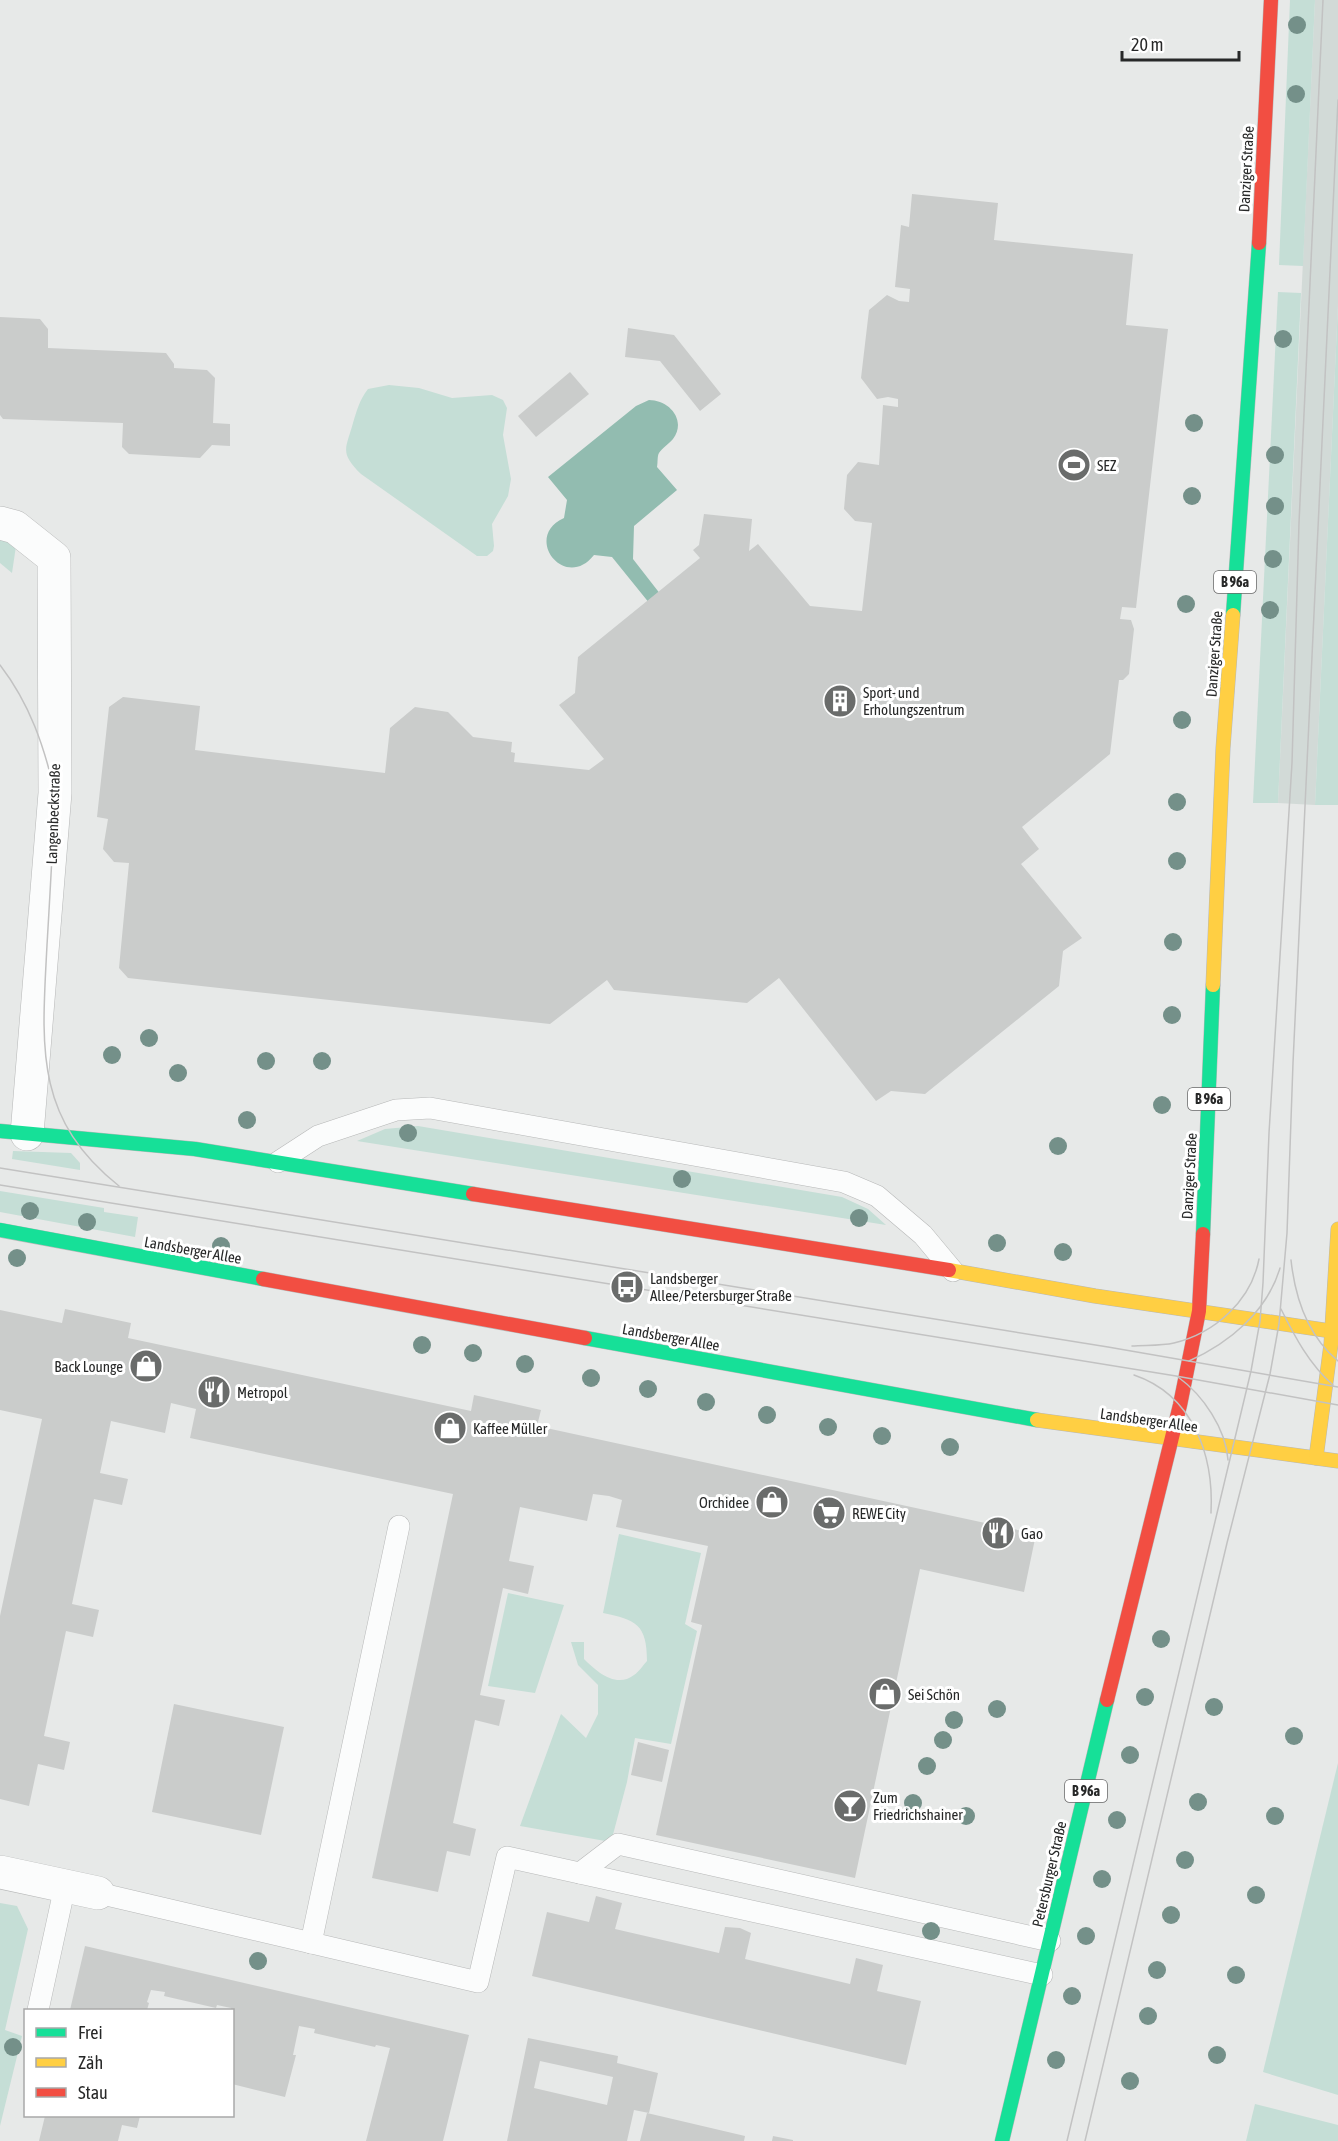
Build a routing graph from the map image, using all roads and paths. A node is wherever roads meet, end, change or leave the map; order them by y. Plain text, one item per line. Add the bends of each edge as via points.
1 (1271, 0) edge
2 (0, 523) edge
3 (14, 1132) edge
4 (278, 1162) junction
5 (1338, 1229) edge
6 (0, 1230) edge
7 (953, 1271) junction
8 (1199, 1311) junction
9 (1336, 1332) edge
10 (1172, 1440) junction
11 (1316, 1458) junction
12 (1338, 1461) edge
13 (399, 1526) dead end
14 (0, 1872) edge
15 (580, 1873) junction
16 (65, 1886) junction
17 (98, 1893) joint
18 (1050, 1941) junction
19 (311, 1943) junction
20 (1042, 1975) junction
21 (38, 2009) edge
22 (1002, 2141) edge

1 - 8 main road, Danziger Straße / B 96a via 1257,277 1223,748
2 - 3 street, Langenbeckstraße via 15,527 54,558 55,804 30,1096
3 - 4 main road via 195,1149
4 - 7 main road
4 - 7 lane via 318,1136 396,1110 430,1108 844,1182 877,1196 923,1235
5 - 9 main road
6 - 10 main road, Landsberger Allee via 1044,1421
7 - 8 main road
8 - 9 main road
8 - 10 main road, B 96a
9 - 11 main road
10 - 11 main road, Landsberger Allee
10 - 18 main road, Petersburger Straße / B 96a
11 - 12 main road, Landsberger Allee
13 - 19 lane
14 - 16 street
15 - 18 lane via 618,1844
15 - 19 lane via 507,1857 478,1982
15 - 20 lane
16 - 17 street
16 - 21 lane
17 - 19 lane
18 - 20 main road, Petersburger Straße / B 96a
20 - 22 main road, Petersburger Straße / B 96a

